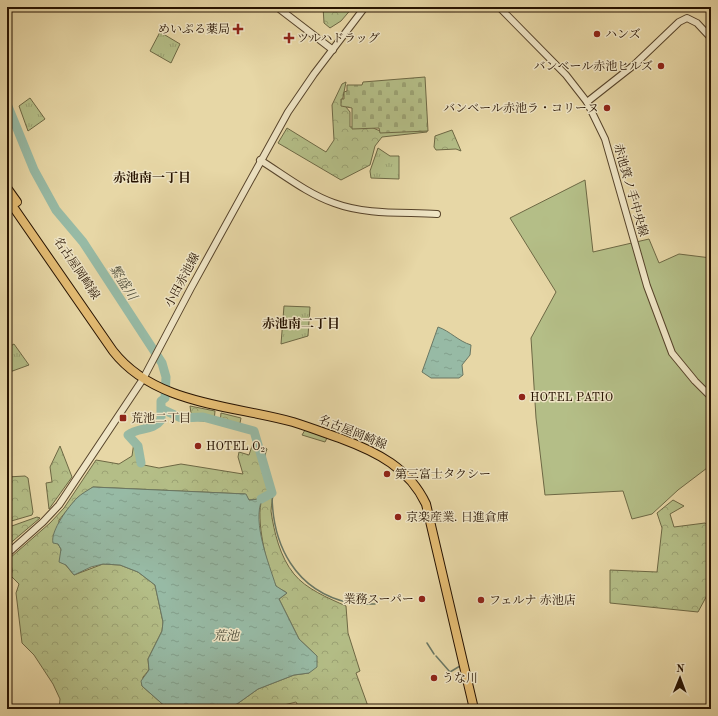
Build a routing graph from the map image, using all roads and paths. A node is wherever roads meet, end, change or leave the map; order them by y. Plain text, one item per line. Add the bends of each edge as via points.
1 (277, 7) edge
2 (365, 7) edge
3 (498, 7) edge
4 (711, 38) edge
5 (333, 50) junction
6 (587, 102) junction
7 (260, 160) junction
8 (7, 188) edge
9 (7, 198) edge
10 (437, 214) dead end
11 (143, 379) junction
12 (711, 397) edge
13 (7, 554) edge
14 (474, 709) edge

1 - 5 street
2 - 5 street, 小田赤池線
3 - 6 street, 赤池箕ノ手中央線 via 566,75
4 - 6 street via 691,19 684,19 634,65
5 - 7 street, 小田赤池線 via 288,112
6 - 12 street, 赤池箕ノ手中央線 via 605,139 647,286 672,353
7 - 10 street via 334,203 369,211
7 - 11 street, 小田赤池線
8 - 11 main road, 名古屋岡崎線 via 119,351
9 - 11 main road, 名古屋岡崎線 via 113,351 131,371
11 - 13 street, 小田赤池線 via 59,505
11 - 14 main road, 名古屋岡崎線 via 166,390 312,429 376,452 407,475 426,504

